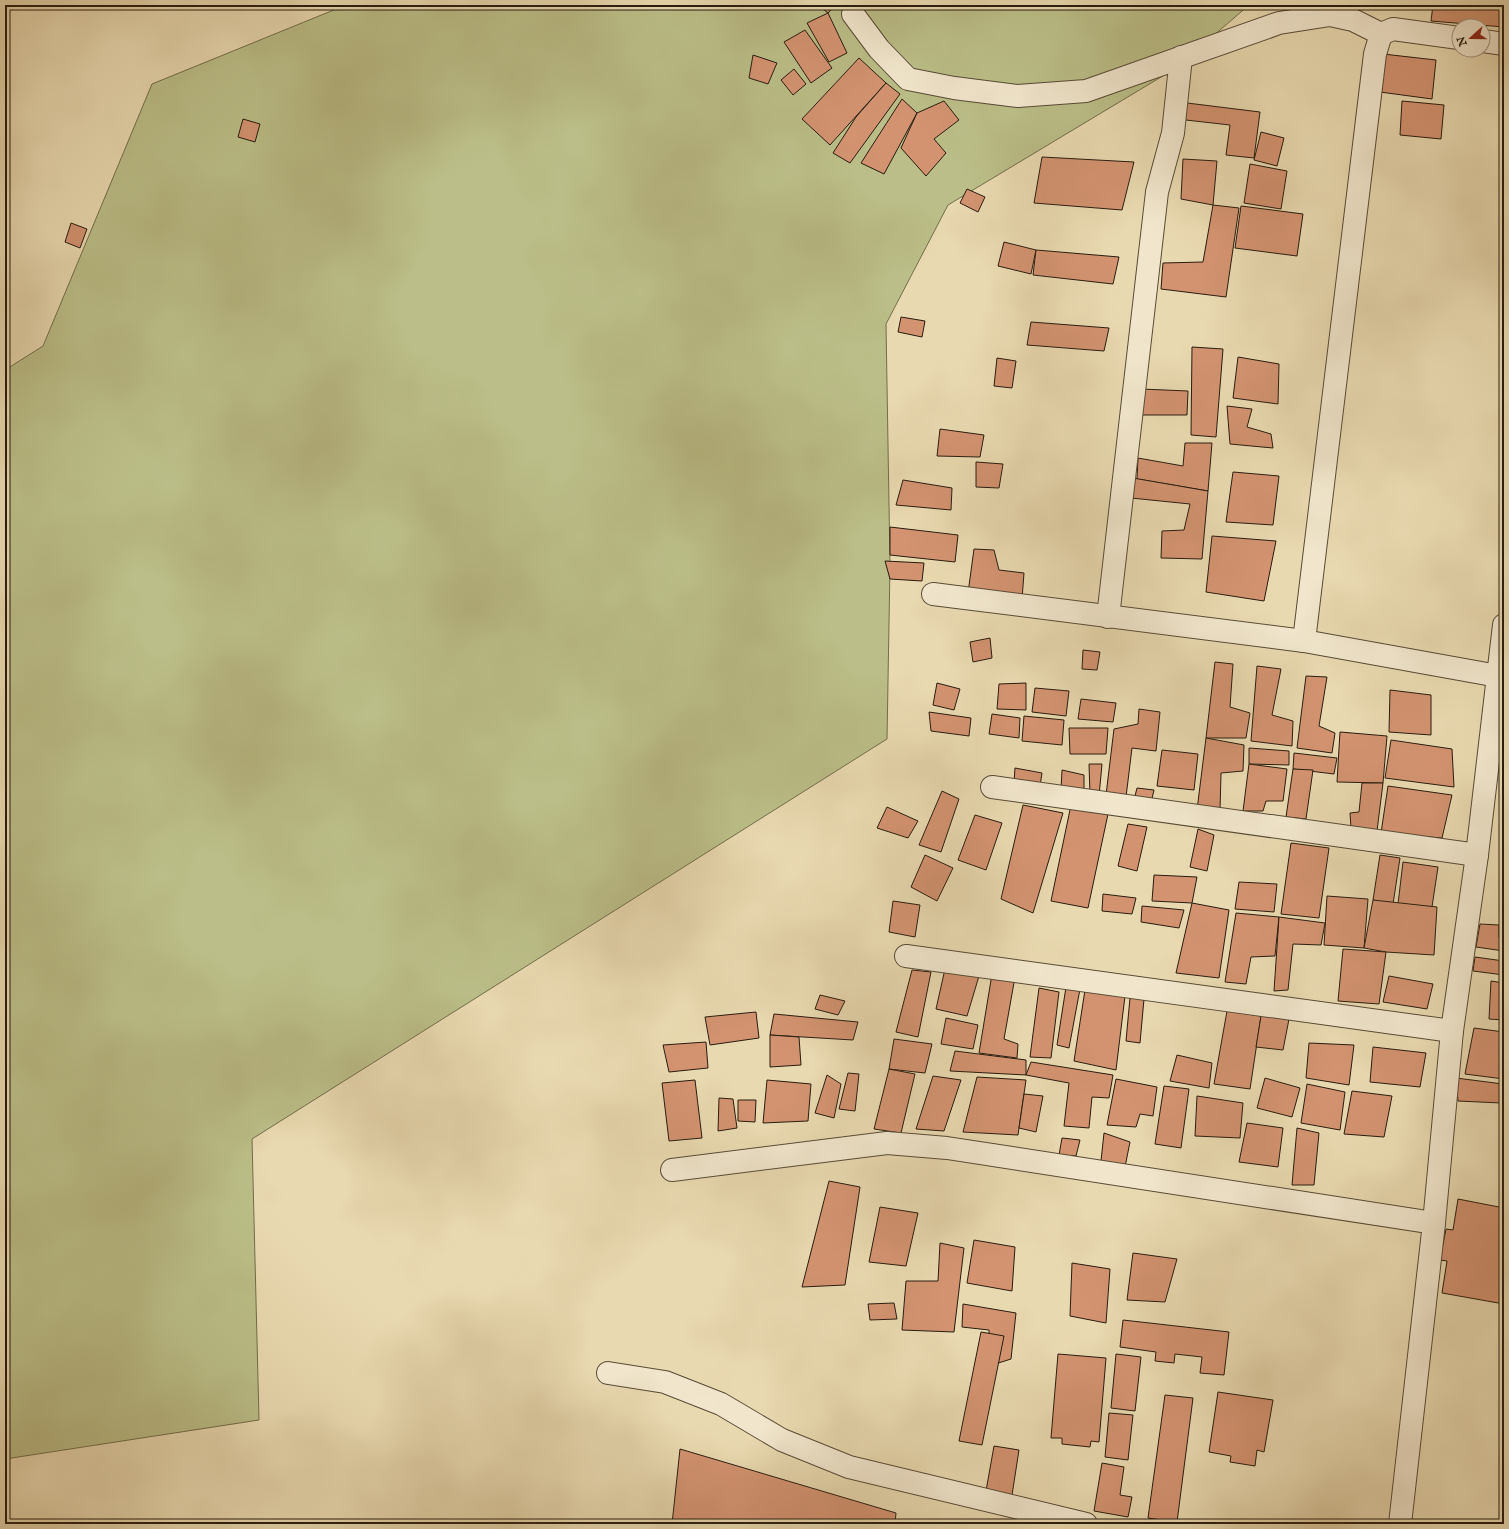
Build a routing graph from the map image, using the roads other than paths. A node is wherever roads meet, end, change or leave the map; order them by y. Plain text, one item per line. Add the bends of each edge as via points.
1 (1355, 12) edge
2 (853, 14) dead end
3 (1381, 34) junction
4 (1451, 37) edge
5 (1491, 42) edge
6 (1504, 44) edge
7 (1181, 57) junction
8 (933, 594) dead end
9 (1108, 617) junction
10 (1504, 625) edge
11 (1304, 642) junction
12 (1498, 676) junction
13 (992, 787) dead end
14 (1477, 855) junction
15 (906, 956) dead end
16 (1452, 1031) junction
17 (672, 1170) dead end
18 (1434, 1223) junction
19 (608, 1373) dead end
20 (1086, 1524) edge
21 (1400, 1524) edge

1 - 3 street
1 - 7 street via 1279,23
2 - 7 street via 879,49 908,79 954,88 1018,96 1086,91
3 - 4 street via 1393,29
3 - 11 street via 1374,61
5 - 6 street
7 - 9 street via 1173,133 1157,192
8 - 9 street
9 - 11 street
10 - 12 street
11 - 12 street
12 - 14 street
13 - 14 street
14 - 16 street
15 - 16 street
16 - 18 street
17 - 18 street via 887,1143 947,1148
18 - 21 street
19 - 20 street via 672,1385 721,1404 782,1440 849,1467

